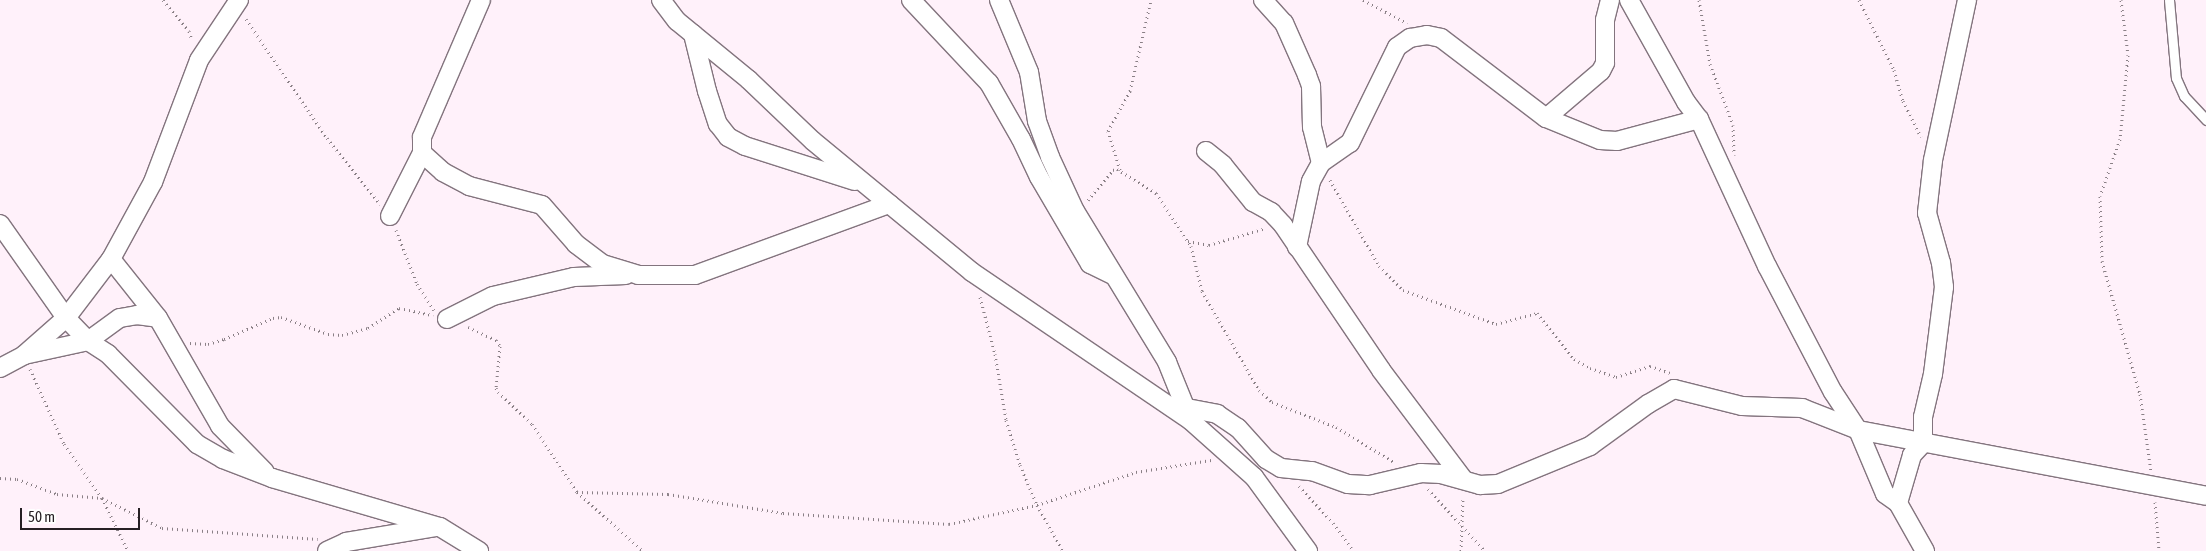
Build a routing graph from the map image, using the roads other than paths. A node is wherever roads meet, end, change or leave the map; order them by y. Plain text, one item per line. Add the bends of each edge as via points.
1 (481, 0) edge
2 (648, 0) edge
3 (661, 0) edge
4 (911, 0) edge
5 (999, 0) edge
6 (1263, 0) edge
7 (1610, 0) edge
8 (1629, 0) edge
9 (1967, 0) edge
10 (2169, 0) edge
11 (238, 3) edge
12 (677, 21) junction
13 (693, 34) junction
14 (1546, 118) junction
15 (1699, 119) junction
16 (2206, 120) edge
17 (1206, 150) dead end
18 (422, 153) junction
19 (1321, 163) junction
20 (867, 186) junction
21 (889, 204) junction
22 (390, 216) road end
23 (0, 224) edge
24 (1297, 247) junction
25 (110, 259) junction
26 (638, 275) junction
27 (1113, 275) junction
28 (66, 318) junction
29 (158, 318) junction
30 (447, 319) road end
31 (88, 340) junction
32 (24, 355) junction
33 (0, 368) edge
34 (1189, 414) junction
35 (1858, 430) junction
36 (1923, 443) junction
37 (272, 478) junction
38 (1464, 480) junction
39 (2206, 496) edge
40 (1898, 503) junction
41 (440, 527) junction
42 (327, 551) edge
43 (479, 551) edge
44 (1308, 551) edge
45 (1925, 551) edge

1 - 18 street via 422,137
2 - 12 street
3 - 12 street
4 - 27 street via 989,83 1039,178 1090,264
5 - 27 street via 1029,72 1037,121 1050,157 1075,211
6 - 19 street via 1284,22 1311,86 1312,127
7 - 14 street via 1605,20 1605,63
8 - 15 street via 1686,102
9 - 36 street via 1933,160 1927,213 1944,287 1933,374 1923,417
10 - 16 lane via 2176,78 2184,96
11 - 25 street via 199,60 153,182
12 - 13 street
13 - 20 street
13 - 20 street via 718,124 728,137 745,146
14 - 15 street via 1600,140 1617,141
14 - 19 street via 1441,38 1427,35 1410,38 1396,47 1350,143
15 - 35 street via 1772,274 1833,392
17 - 24 street via 1223,165 1253,202 1271,212
18 - 22 street
18 - 26 street via 443,172 469,186 542,205 576,244 603,264
19 - 24 street via 1311,181
20 - 21 street
21 - 26 street via 695,275
21 - 34 street via 972,272
23 - 28 street
24 - 38 street via 1381,370
25 - 28 street
25 - 29 street
26 - 30 street via 565,279 493,296
27 - 34 street via 1167,362
28 - 31 street
28 - 32 street
29 - 31 street via 137,315 120,318
29 - 37 street via 220,426
31 - 32 street
31 - 37 street via 108,354 197,444 223,459
32 - 33 street
34 - 38 street via 1217,414 1238,428 1266,459 1281,468 1312,471 1348,484 1370,485 1414,475 1441,474
34 - 44 street via 1254,477
35 - 36 street
35 - 38 street via 1802,408 1742,406 1674,389 1590,446 1538,469 1498,484 1480,485
35 - 40 street via 1885,494
36 - 39 street
36 - 40 street via 1912,455
37 - 41 street
40 - 45 street
41 - 42 street via 346,542
41 - 43 street

